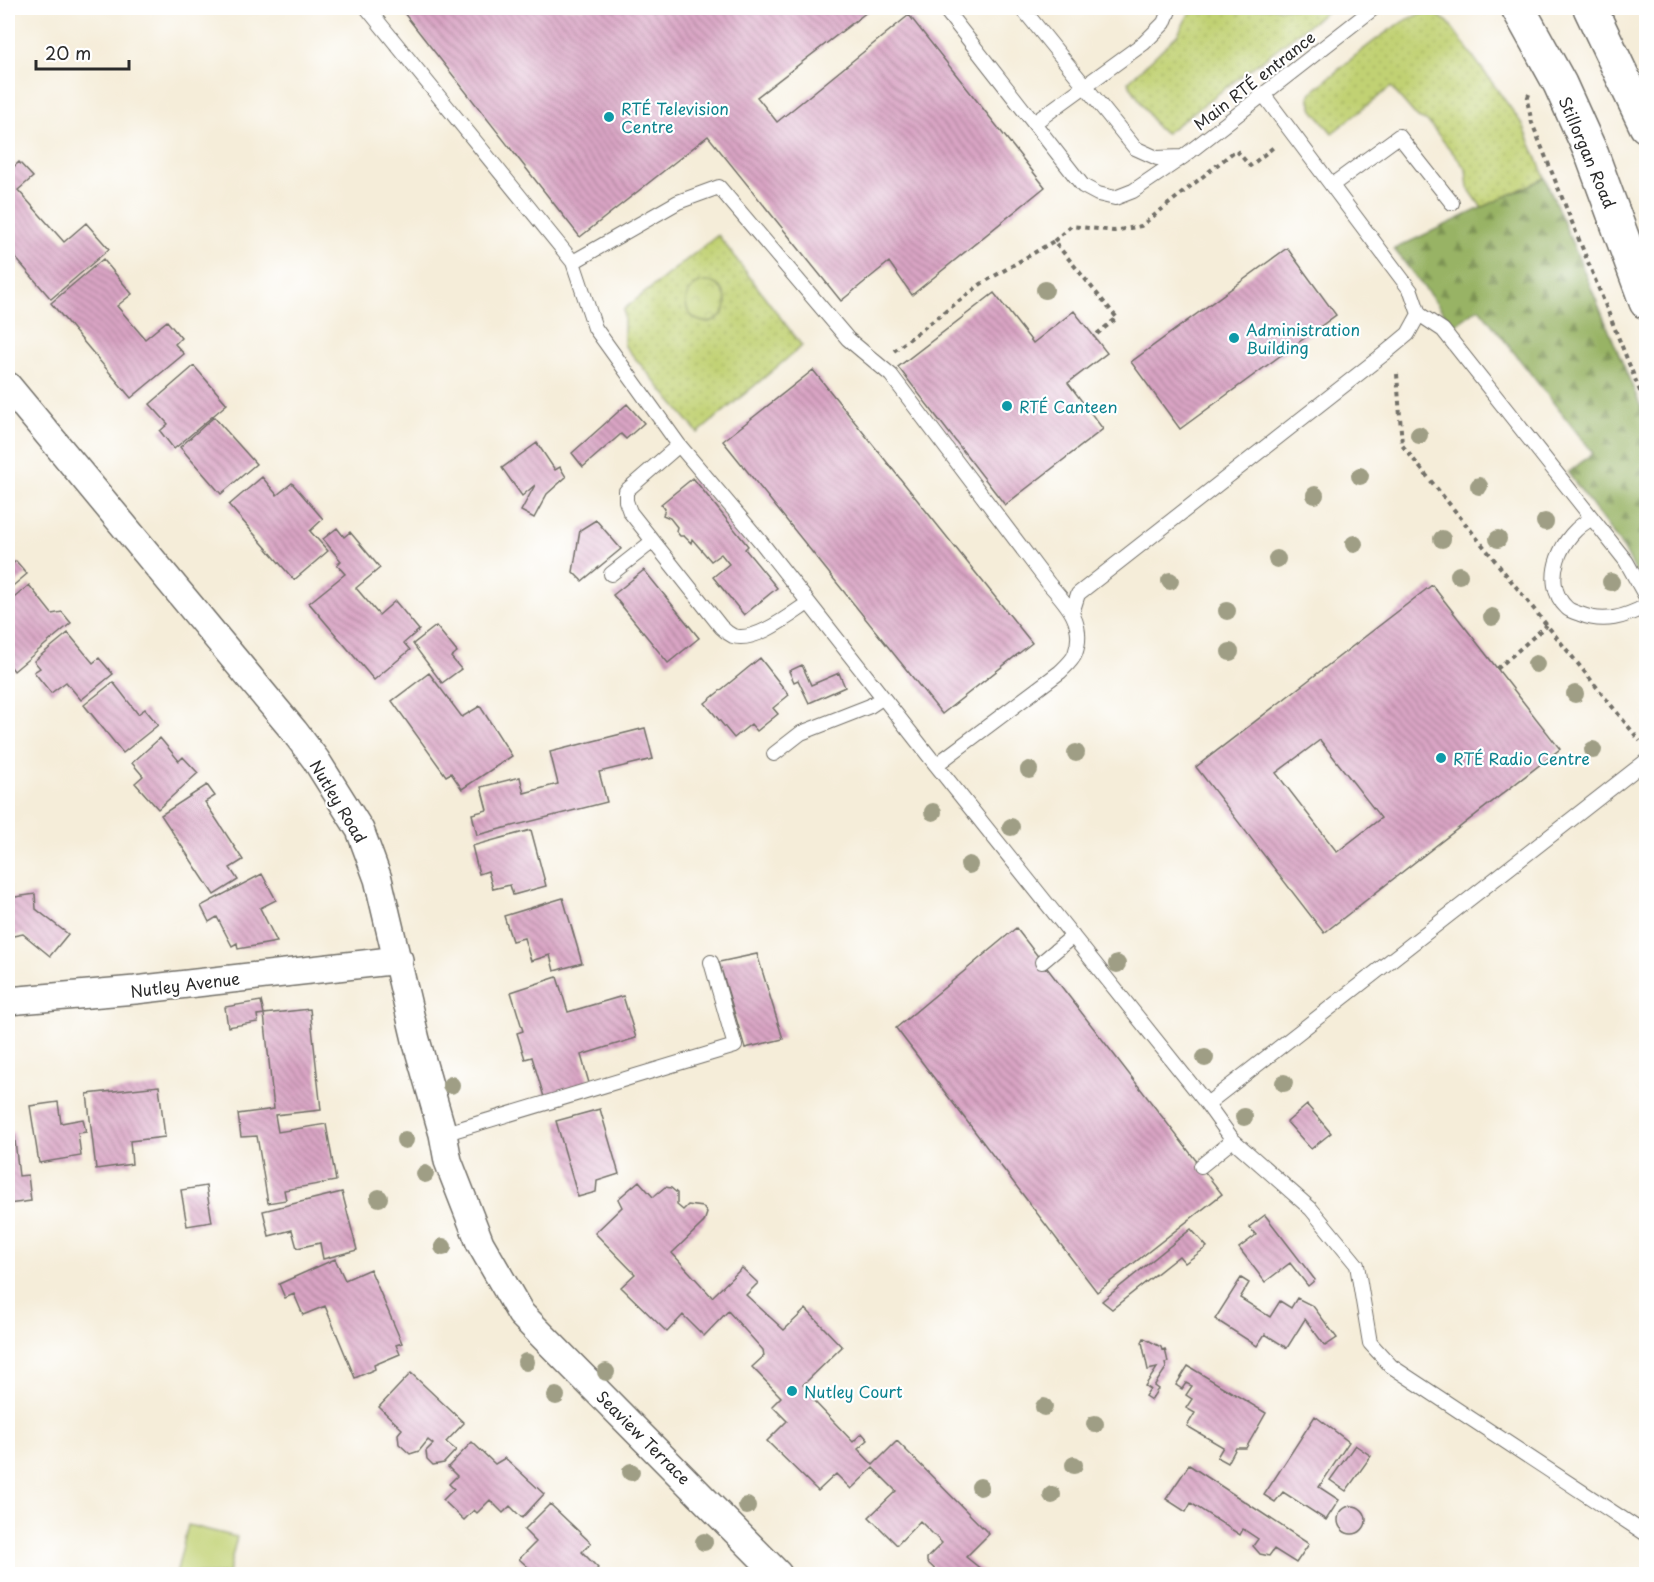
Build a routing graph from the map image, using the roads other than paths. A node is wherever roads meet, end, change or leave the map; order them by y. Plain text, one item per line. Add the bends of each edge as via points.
1 (367, 8) edge
2 (944, 8) edge
3 (1022, 8) edge
4 (1170, 8) edge
5 (1374, 8) edge
6 (1518, 8) edge
7 (1590, 8) edge
8 (1084, 88) junction
9 (1263, 94) junction
10 (1034, 123) junction
11 (1647, 126) edge
12 (1183, 157) junction
13 (1332, 185) junction
14 (1452, 203) dead end
15 (573, 262) junction
16 (1647, 302) edge
17 (1419, 314) junction
18 (8, 386) edge
19 (679, 445) junction
20 (1592, 519) junction
21 (653, 542) junction
22 (611, 574) dead end
23 (1647, 597) edge
24 (808, 603) junction
25 (1647, 606) edge
26 (1073, 610) junction
27 (882, 698) junction
28 (774, 754) dead end
29 (1647, 762) edge
30 (936, 765) junction
31 (1072, 936) junction
32 (399, 960) junction
33 (711, 962) dead end
34 (1042, 962) dead end
35 (8, 1000) edge
36 (1206, 1104) junction
37 (443, 1134) junction
38 (1233, 1140) junction
39 (1201, 1166) dead end
40 (512, 1298) joint
41 (1647, 1533) edge
42 (778, 1575) edge

1 - 15 lane
2 - 10 lane
3 - 8 lane
4 - 8 lane via 1164,23 1144,43
5 - 9 lane, Main RTÉ entrance
6 - 16 main road, Stillorgan Road via 1592,154
7 - 11 main road
8 - 10 lane
8 - 12 lane via 1144,155 1157,159
9 - 12 lane, Main RTÉ entrance
9 - 13 lane
10 - 12 lane, Main RTÉ entrance via 1083,186 1115,198 1133,191
13 - 14 lane via 1399,136
13 - 17 lane via 1411,291
15 - 19 lane via 595,328
15 - 26 lane via 678,202 718,187 848,339 891,375 1049,584
17 - 20 lane via 1443,330
17 - 26 lane via 1408,334 1384,354 1078,594
18 - 32 street, Nutley Road via 316,760 360,830 378,879
19 - 21 lane via 626,491 630,512
19 - 24 lane
20 - 23 lane via 1626,561
20 - 25 lane via 1580,524 1563,546 1554,573 1559,595 1568,609 1594,620 1625,616
21 - 22 lane
21 - 24 lane via 720,627 732,636 769,629
24 - 27 lane
26 - 30 lane via 1077,631 1075,655 1060,672
27 - 28 lane via 801,733
27 - 30 lane
29 - 36 lane
30 - 31 lane
31 - 34 lane
31 - 36 lane
32 - 35 street, Nutley Avenue
32 - 37 street, Nutley Road via 416,1040
33 - 37 lane via 735,1046
36 - 38 lane
37 - 40 street, Nutley Road via 448,1161 480,1243
38 - 39 lane
38 - 41 lane via 1311,1209 1357,1265 1370,1343 1391,1366
40 - 42 street, Seaview Terrace via 521,1314

